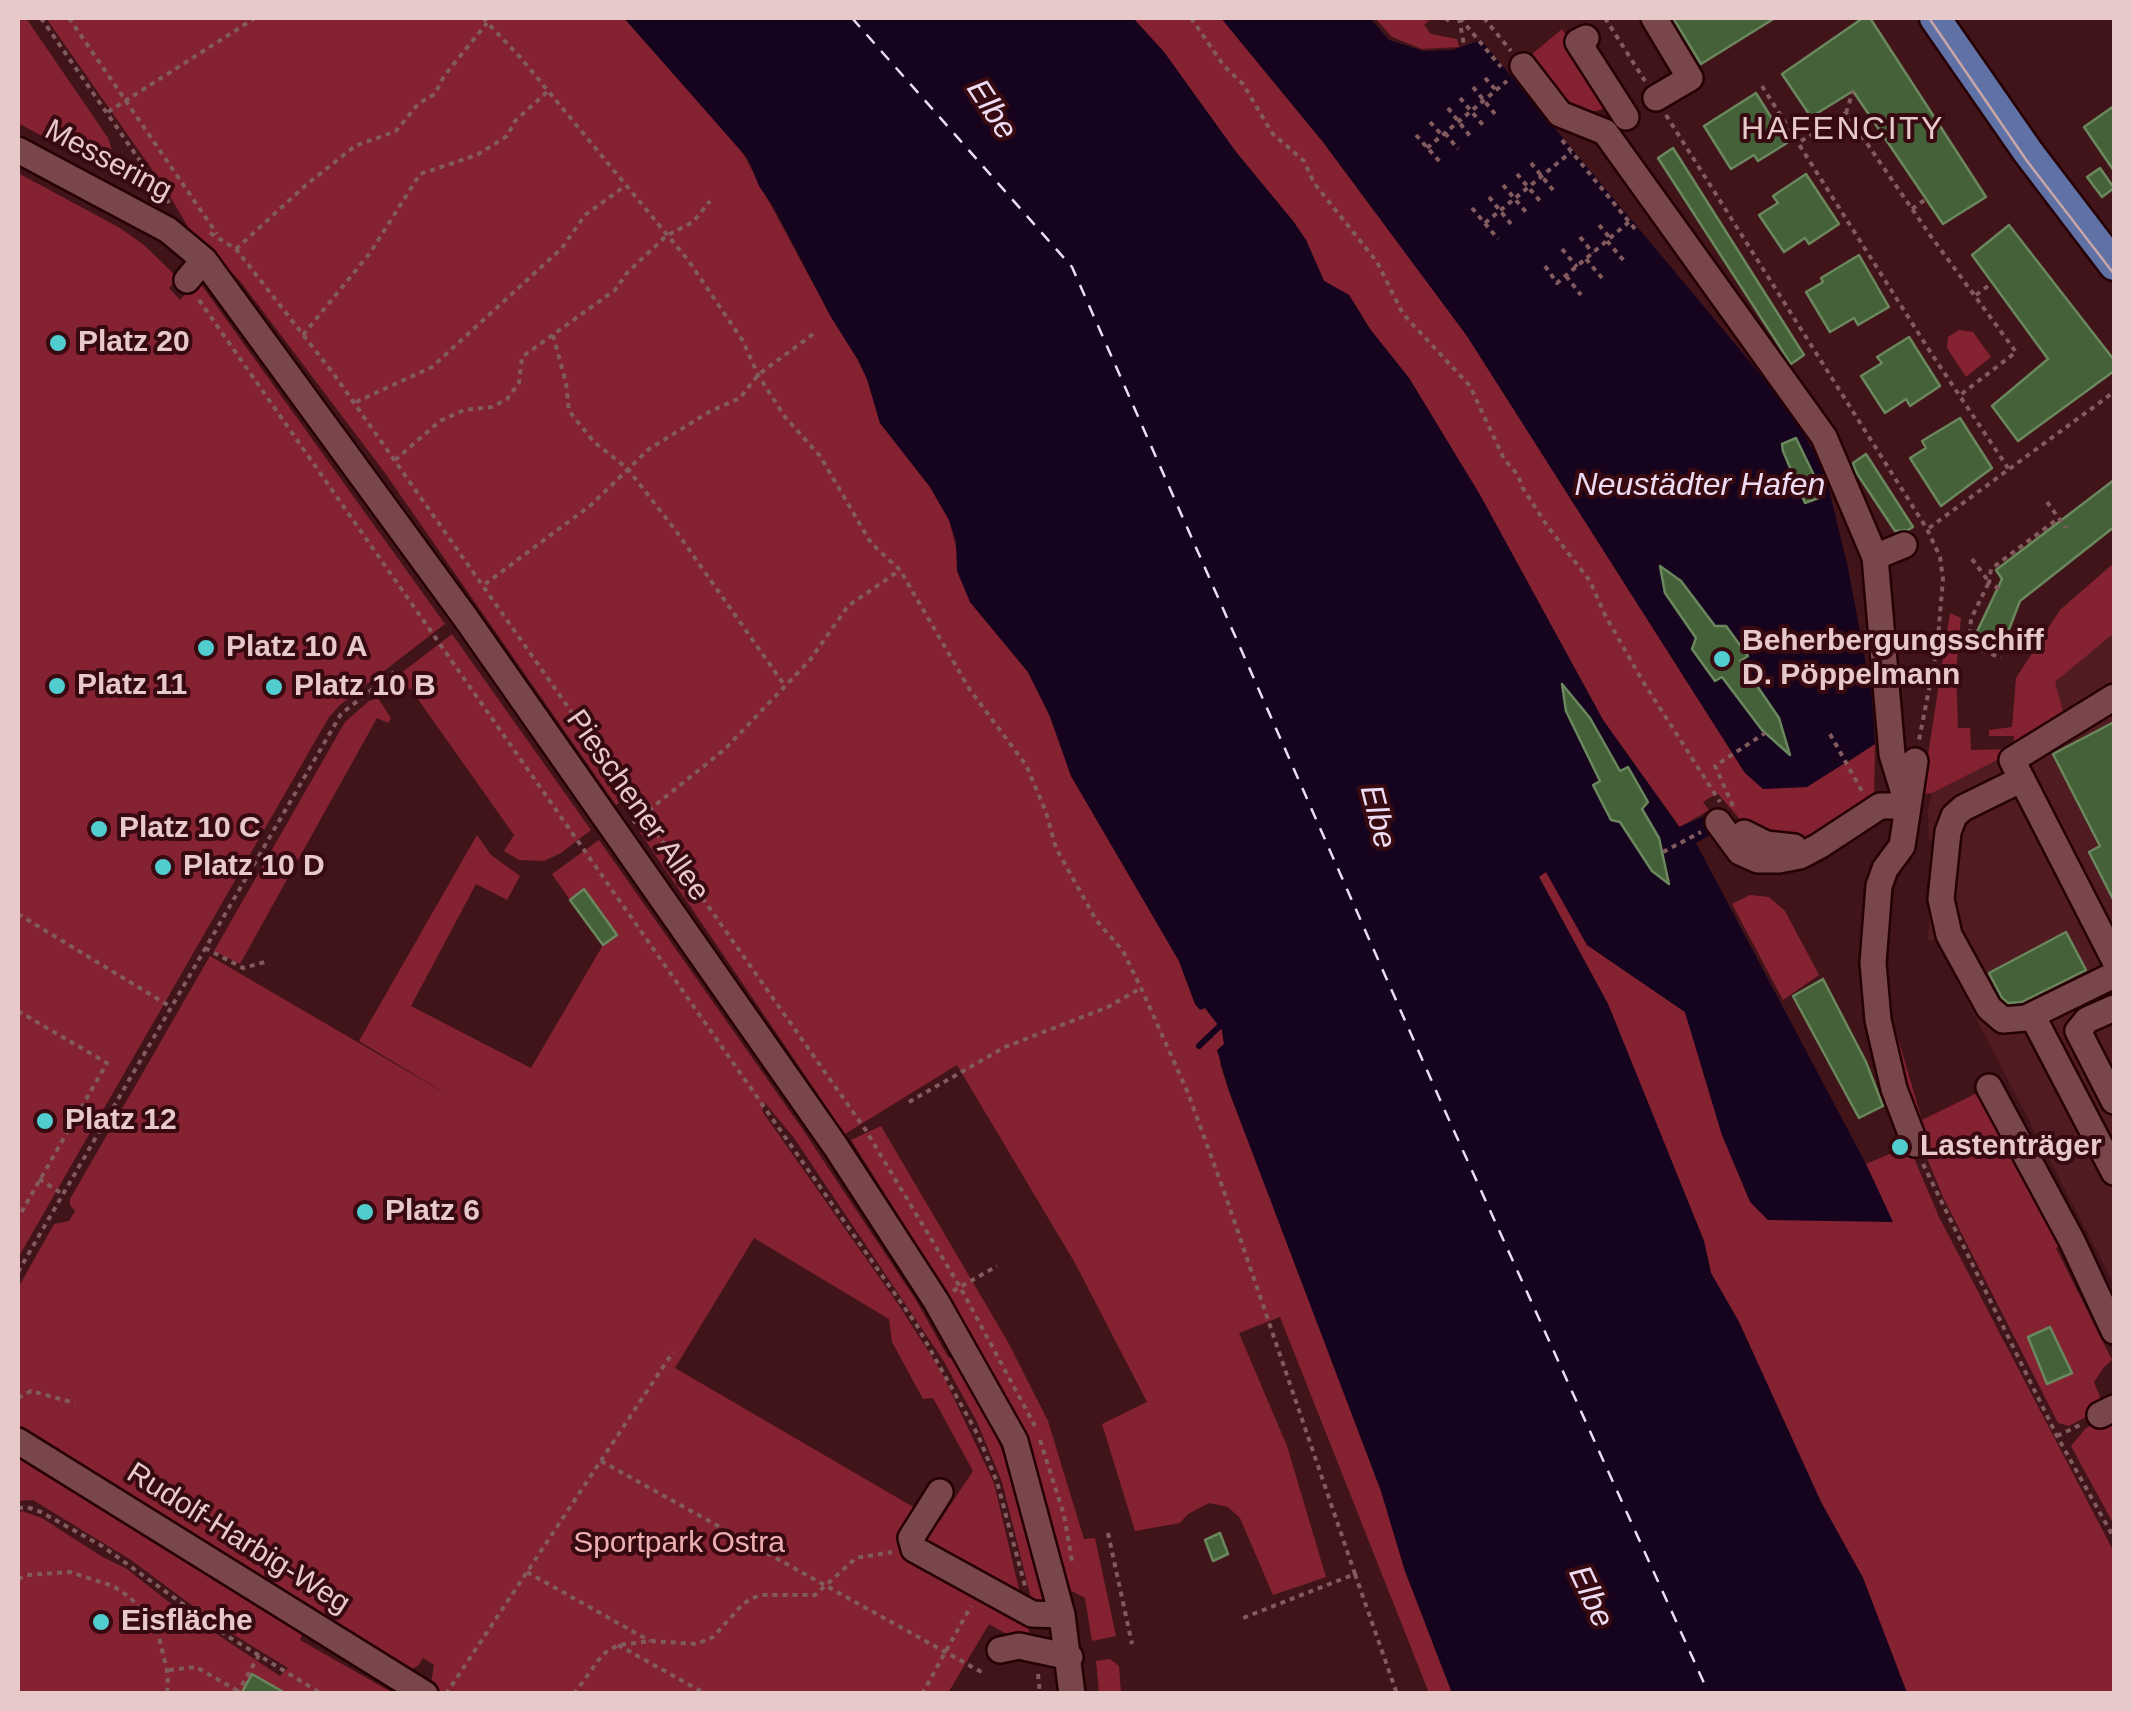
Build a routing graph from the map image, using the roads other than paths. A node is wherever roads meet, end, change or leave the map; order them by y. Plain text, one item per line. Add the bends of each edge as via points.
1 (1654, 18) edge
2 (1935, 18) edge
3 (1586, 38) dead end
4 (1517, 72) road end
5 (1656, 98) road end
6 (1621, 121) junction
7 (18, 150) edge
8 (168, 230) joint
9 (204, 260) junction
10 (2114, 265) edge
11 (187, 280) road end
12 (1912, 540) road end
13 (1875, 557) junction
14 (2114, 697) edge
15 (1915, 761) road end
16 (2022, 779) junction
17 (1908, 806) junction
18 (1719, 812) road end
19 (1744, 833) road end
20 (1819, 846) junction
21 (2114, 959) edge
22 (2114, 975) edge
23 (2114, 1008) edge
24 (2032, 1015) junction
25 (1988, 1087) dead end
26 (2114, 1101) edge
27 (1915, 1144) road end
28 (2114, 1172) edge
29 (2114, 1332) edge
30 (18, 1440) edge
31 (940, 1492) dead end
32 (1062, 1615) junction
33 (1000, 1650) dead end
34 (1070, 1657) junction
35 (441, 1690) edge
36 (1072, 1694) edge

1 - 5 street via 1690,78
2 - 10 main road
3 - 6 street via 1578,42
4 - 6 street via 1560,114
6 - 13 street via 1829,435
7 - 8 street, Messering
8 - 9 street, Pieschener Allee
9 - 11 street
9 - 32 street, Pieschener Allee via 617,834 936,1301 1014,1441
12 - 13 street
13 - 17 street via 1892,754
14 - 16 street via 2012,760
15 - 17 street
16 - 21 street
16 - 24 street via 1954,816 1941,899 1949,935 1996,1016 2013,1022
17 - 20 street via 1873,810
17 - 27 street via 1902,846 1879,886 1873,963 1894,1089
18 - 20 street via 1740,852 1758,860 1800,856
19 - 20 street via 1766,844
22 - 24 street
23 - 26 street via 2086,1020 2078,1032
24 - 28 street
25 - 29 street
30 - 35 street, Rudolf-Harbig-Weg
31 - 32 street via 911,1545 1032,1614
32 - 34 street, Pieschener Allee
33 - 34 street via 1019,1646
34 - 36 street, Pieschener Allee

